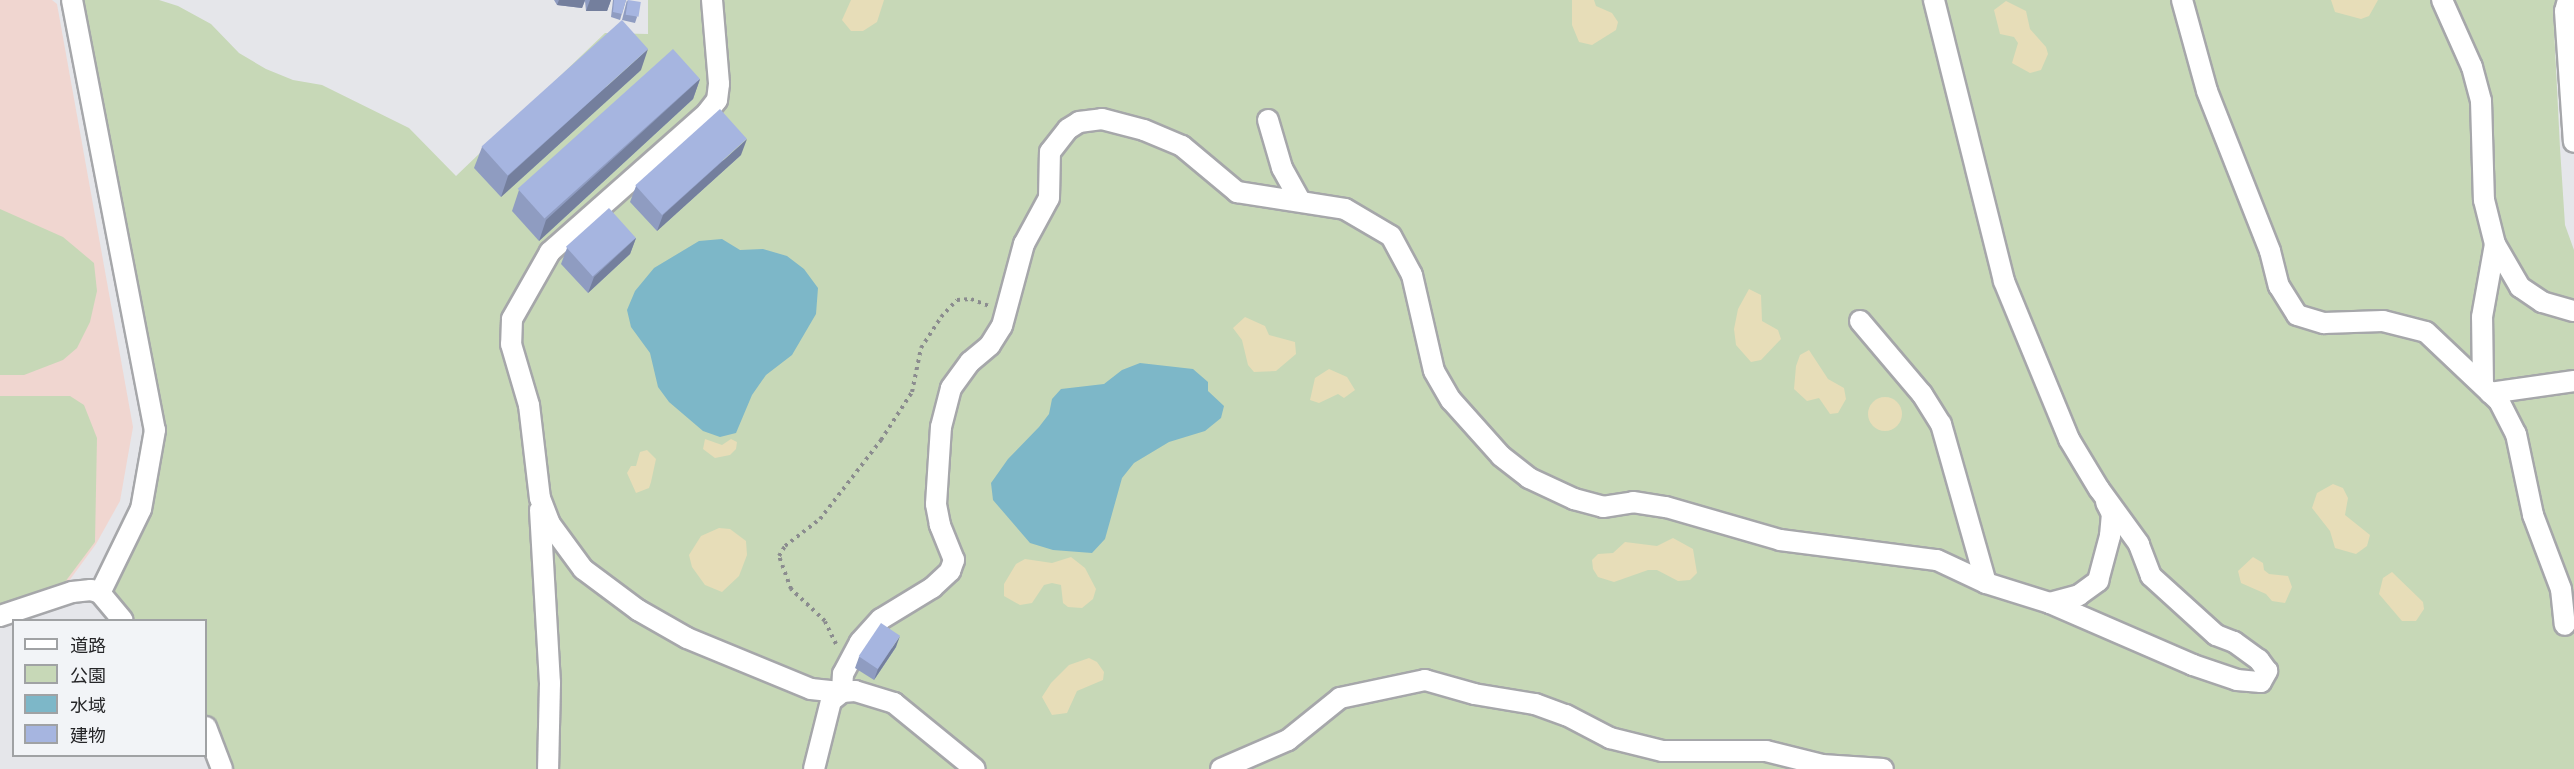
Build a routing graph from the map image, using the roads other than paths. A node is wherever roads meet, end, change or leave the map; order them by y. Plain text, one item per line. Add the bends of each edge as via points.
1 (72, 0) edge
2 (712, 0) edge
3 (1934, 0) edge
4 (2182, 0) edge
5 (2442, 0) edge
6 (2568, 0) edge
7 (1268, 120) dead end
8 (2574, 142) edge
9 (1300, 200) junction
10 (2495, 244) junction
11 (2574, 311) edge
12 (1860, 321) dead end
13 (2574, 381) edge
14 (2486, 389) junction
15 (2099, 489) junction
16 (540, 498) junction
17 (1986, 583) junction
18 (100, 593) junction
19 (2050, 603) junction
20 (0, 616) edge
21 (121, 619) edge
22 (2565, 626) dead end
23 (842, 683) junction
24 (207, 730) edge
25 (222, 769) edge
26 (548, 769) edge
27 (814, 769) edge
28 (975, 769) edge
29 (1221, 769) edge
30 (1883, 769) edge

1 - 18 street via 155,430 141,509
2 - 16 street via 717,100 550,252 512,319 511,344 529,405
3 - 15 street via 2004,281 2068,438
4 - 14 street via 2232,162 2270,251 2279,286 2297,315 2324,323 2384,321 2426,332
5 - 10 street via 2472,68 2481,100 2484,200
6 - 8 street via 2565,11
7 - 9 street via 1282,168
9 - 17 street via 1345,209 1390,236 1412,275 1434,371 1474,427 1529,478 1574,500 1603,507 1633,502 1666,507 1780,540 1902,553 1937,560
9 - 23 street via 1237,192 1182,146 1144,130 1102,119 1079,122 1058,139 1050,152 1049,198 1024,244 1006,315 990,345 970,362 951,388 941,427 936,504 954,560 950,571 932,588 881,619 860,642
10 - 11 street via 2520,288 2542,302
10 - 14 street via 2482,317
12 - 17 street via 1922,394 1941,424
13 - 14 street
14 - 22 street via 2499,401 2516,434 2533,515 2561,589
15 - 19 street via 2112,514 2098,581 2079,595
15 - 19 street via 2139,544 2151,576 2216,635 2259,660 2266,675 2261,682 2237,680
16 - 23 street via 550,524 583,569 638,610 687,638 811,689
16 - 26 street via 550,683
17 - 19 street
18 - 20 street via 72,592
18 - 21 street
23 - 27 street via 831,701
23 - 28 street via 894,703
24 - 25 street
29 - 30 street via 1288,740 1340,698 1425,680 1474,694 1535,704 1610,738 1662,751 1766,751 1822,765

